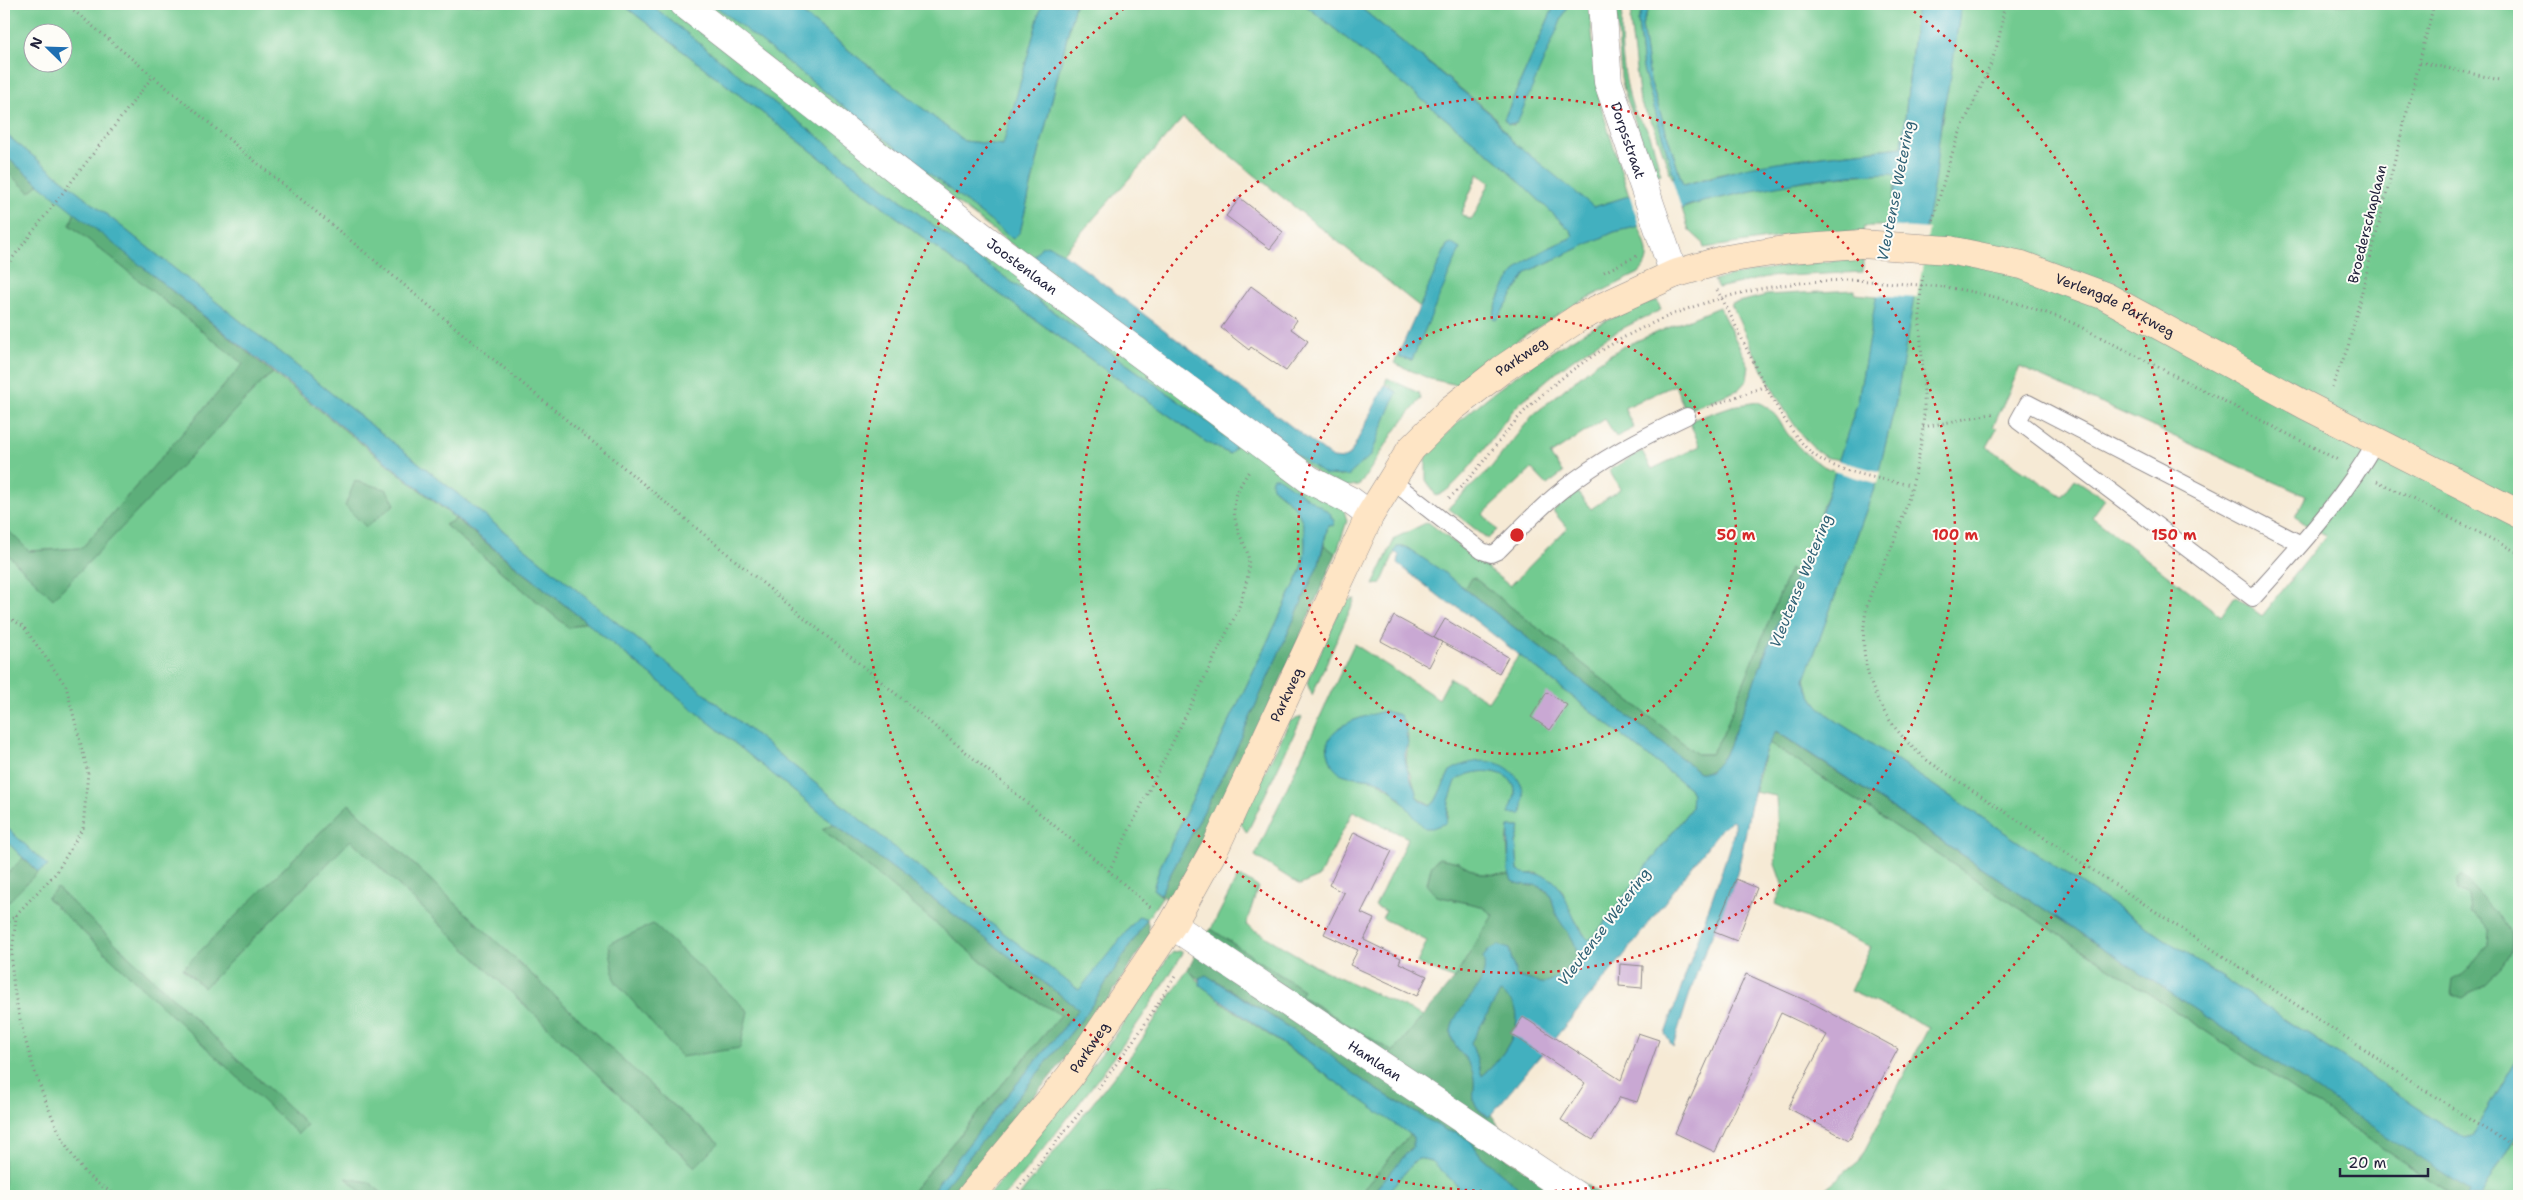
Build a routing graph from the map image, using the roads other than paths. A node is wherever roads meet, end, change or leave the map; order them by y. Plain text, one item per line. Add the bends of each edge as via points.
1 (684, 4) edge
2 (1602, 4) edge
3 (1674, 274) junction
4 (1687, 416) road end
5 (2376, 440) junction
6 (1390, 480) junction
7 (2519, 514) edge
8 (1370, 515) junction
9 (2301, 544) junction
10 (1172, 925) junction
11 (972, 1196) edge
12 (1577, 1196) edge

1 - 8 street, Joostenlaan via 988,241 1310,480 1351,501
2 - 3 street, Dorpsstraat via 1608,82
3 - 5 street, Verlengde Parkweg, bridge via 1734,258 1791,249 1861,244 1949,250 2022,266 2105,296
3 - 6 street, Parkweg via 1580,317 1501,370 1452,409 1411,449
4 - 6 lane via 1638,439 1561,490 1498,551 1491,554 1482,551
5 - 7 street, Verlengde Parkweg
5 - 9 lane via 2359,471 2328,514
6 - 8 street, Parkweg
8 - 10 street, Parkweg via 1220,838
9 - 9 lane via 2253,598 2018,422 2028,403
10 - 11 street, Parkweg via 1070,1076
10 - 12 street, Hamlaan

